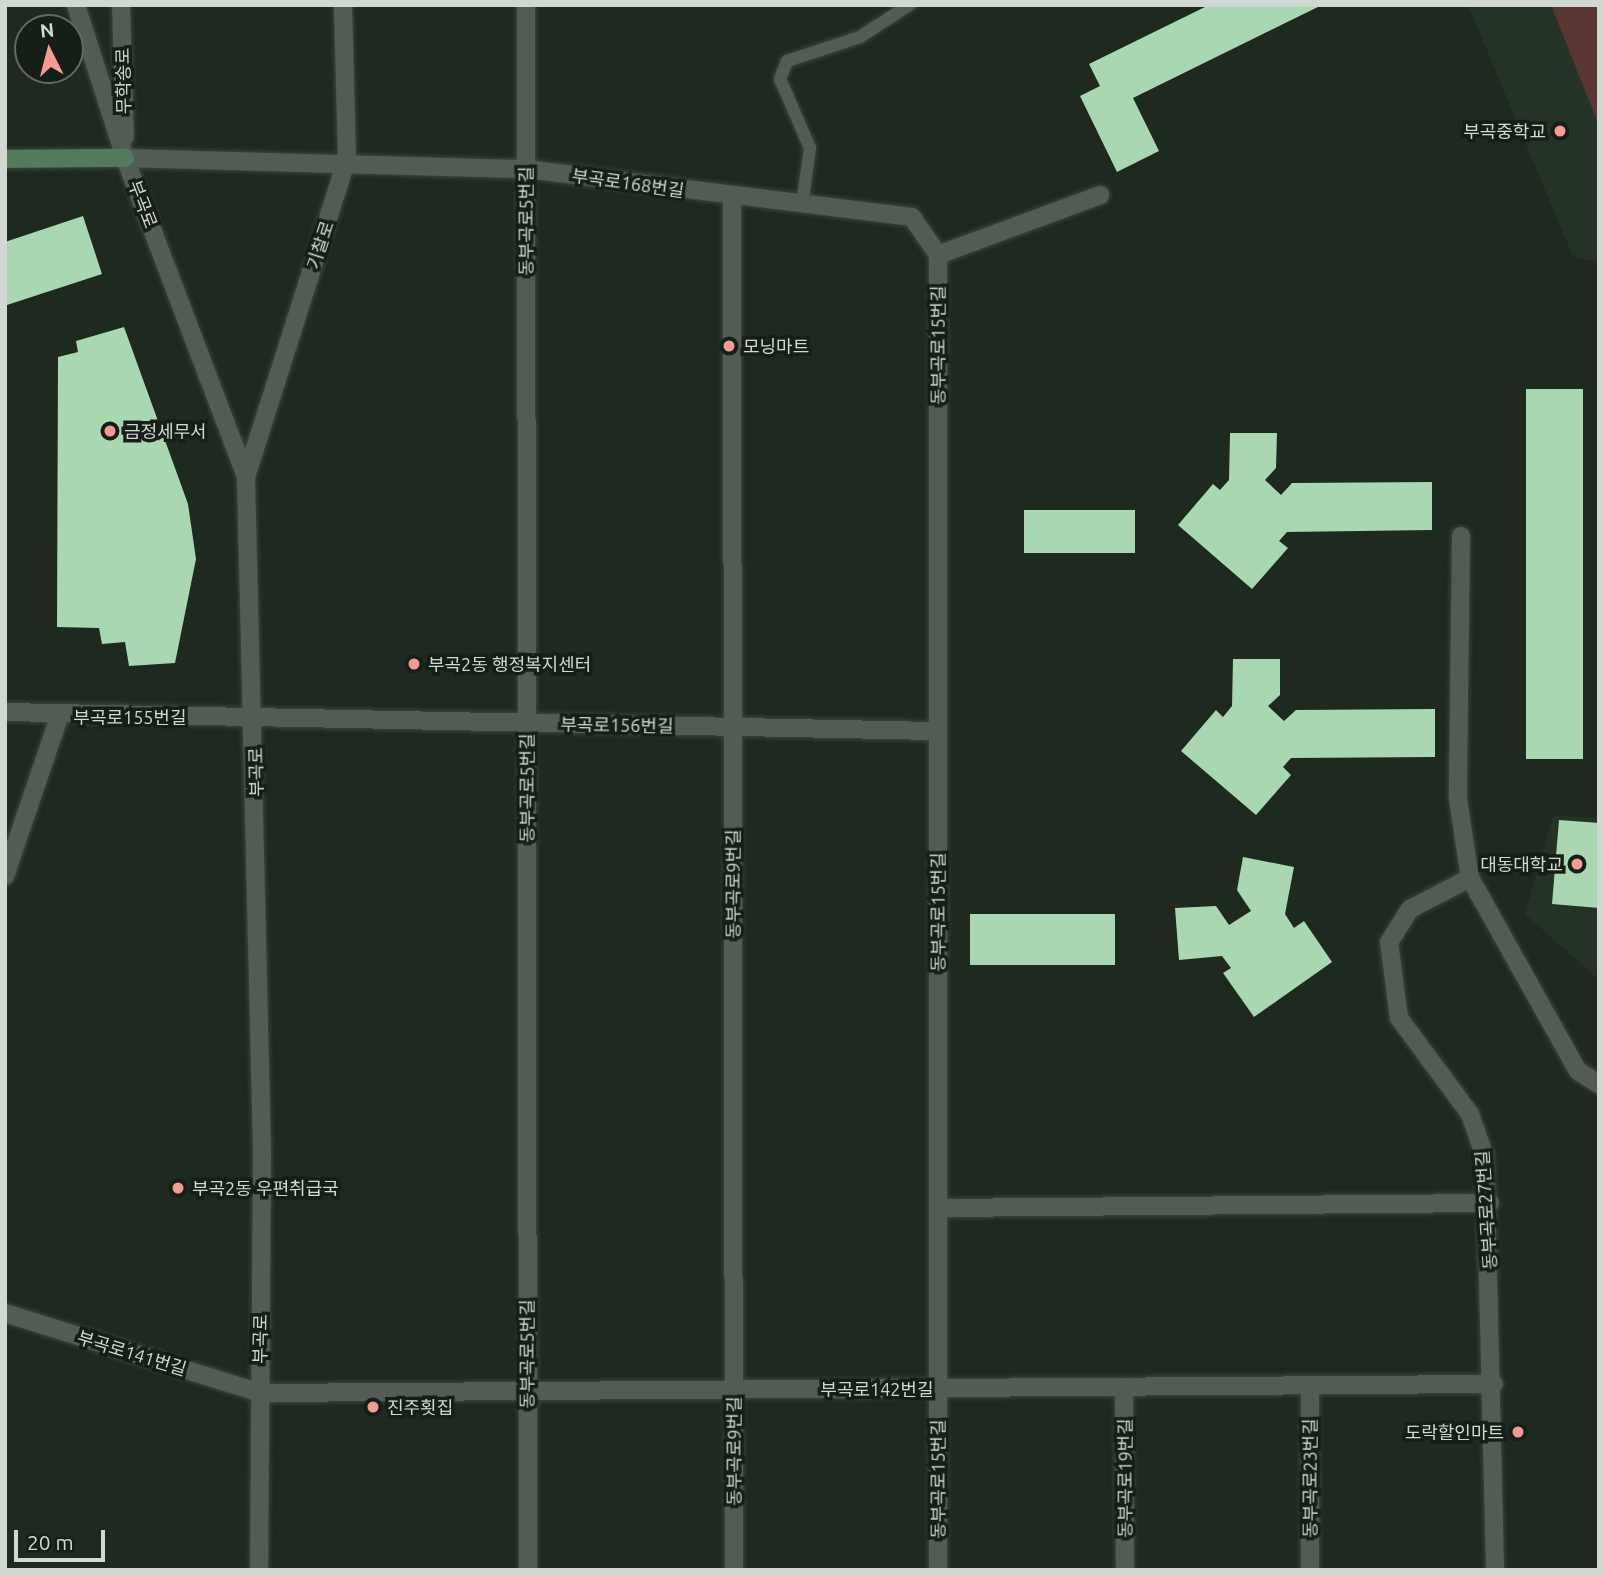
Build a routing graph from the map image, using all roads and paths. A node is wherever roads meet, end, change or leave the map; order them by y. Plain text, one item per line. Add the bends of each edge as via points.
1 (76, 5) edge
2 (121, 5) edge
3 (343, 5) edge
4 (526, 5) edge
5 (909, 5) edge
6 (125, 158) junction
7 (5, 159) edge
8 (347, 159) junction
9 (526, 169) junction
10 (1100, 195) dead end
11 (732, 197) junction
12 (802, 205) junction
13 (938, 254) junction
14 (246, 477) junction
15 (1461, 536) dead end
16 (5, 712) edge
17 (59, 717) junction
18 (255, 718) junction
19 (526, 723) junction
20 (733, 727) junction
21 (938, 732) junction
22 (5, 876) edge
23 (1469, 878) junction
24 (1599, 1084) edge
25 (1490, 1203) junction
26 (938, 1209) junction
27 (5, 1313) edge
28 (1494, 1384) junction
29 (1310, 1385) junction
30 (1125, 1387) junction
31 (938, 1388) junction
32 (734, 1390) junction
33 (527, 1391) junction
34 (260, 1393) junction
35 (259, 1570) edge
36 (528, 1570) edge
37 (734, 1570) edge
38 (938, 1570) edge
39 (1125, 1570) edge
40 (1310, 1570) edge
41 (1495, 1570) edge

1 - 6 street, 부곡로
2 - 6 street, 무학송로
3 - 8 street, 기찰로
4 - 9 street, 동부곡로5번길
5 - 12 lane via 860,37 787,61 779,79 810,148
6 - 7 main road
6 - 8 street, 부곡로168번길
6 - 14 street, 부곡로
8 - 9 street, 부곡로168번길
8 - 14 street, 기찰로
9 - 11 street, 부곡로168번길
9 - 19 street, 동부곡로5번길
10 - 13 street
11 - 12 street, 부곡로168번길
11 - 20 street, 동부곡로9번길
12 - 13 street, 부곡로168번길 via 912,217
13 - 21 street, 동부곡로15번길
14 - 18 street, 부곡로
15 - 23 street via 1458,799
16 - 17 street, 부곡로155번길
17 - 18 street, 부곡로155번길
17 - 22 street
18 - 19 street, 부곡로156번길
18 - 34 street, 부곡로
19 - 20 street, 부곡로156번길
19 - 33 street, 동부곡로5번길
20 - 21 street, 부곡로156번길
20 - 32 street, 동부곡로9번길
21 - 26 street, 동부곡로15번길
23 - 24 street via 1578,1070
23 - 25 street, 동부곡로27번길 via 1435,892 1399,922 1389,942 1391,986 1408,1037 1478,1129
25 - 26 street
25 - 28 street, 동부곡로27번길
26 - 31 street, 동부곡로15번길
27 - 34 street, 부곡로141번길
28 - 29 street, 부곡로142번길
28 - 41 street, 동부곡로27번길
29 - 30 street, 부곡로142번길
29 - 40 street, 동부곡로23번길
30 - 31 street, 부곡로142번길
30 - 39 street, 동부곡로19번길
31 - 32 street, 부곡로142번길
31 - 38 street, 동부곡로15번길
32 - 33 street, 부곡로142번길
32 - 37 street, 동부곡로9번길
33 - 34 street, 부곡로142번길
33 - 36 street, 동부곡로5번길
34 - 35 street, 부곡로

